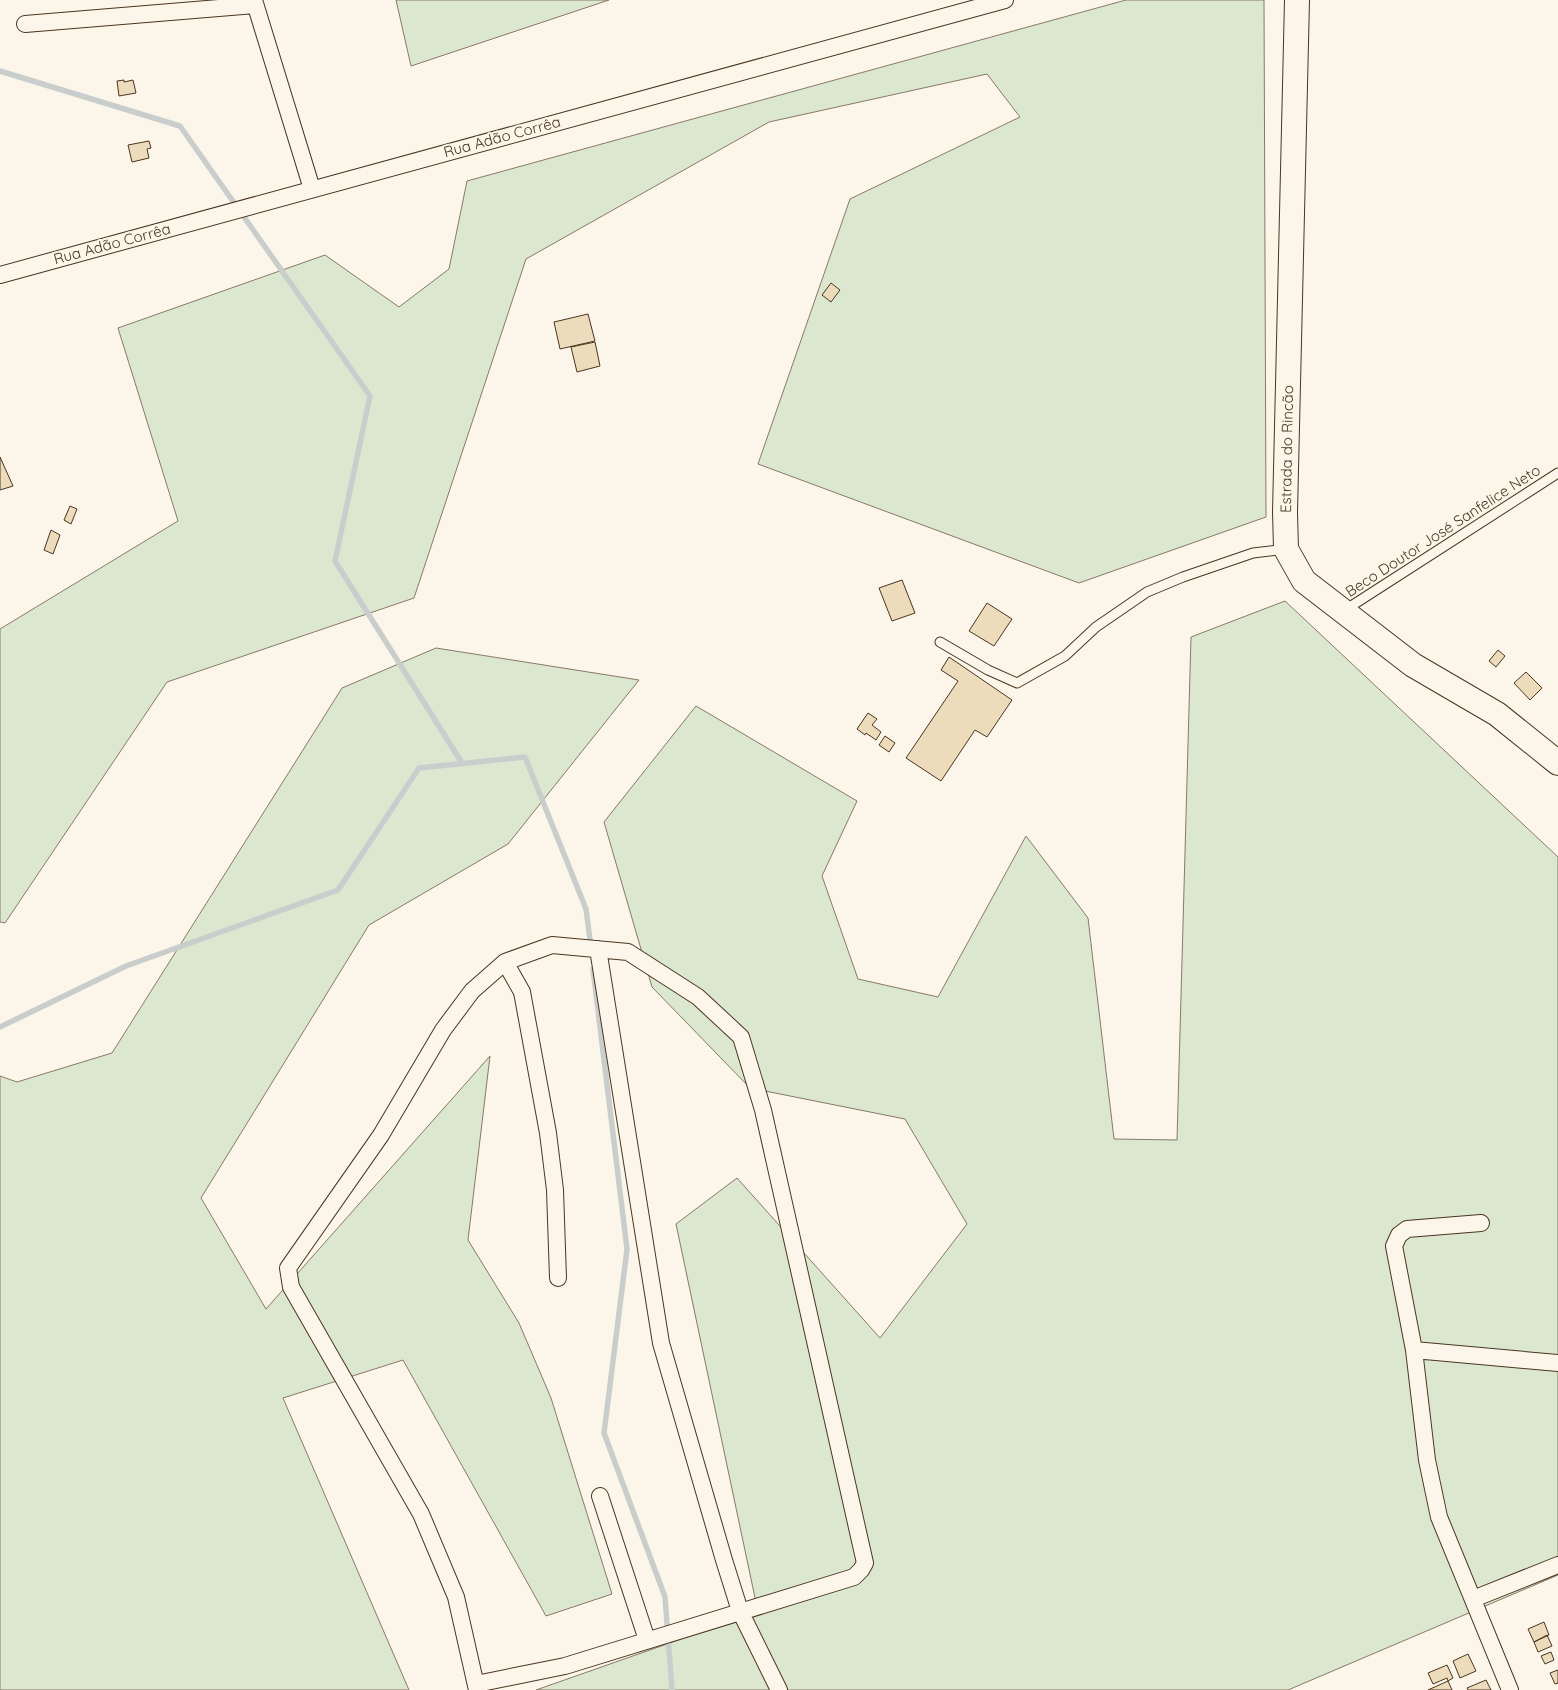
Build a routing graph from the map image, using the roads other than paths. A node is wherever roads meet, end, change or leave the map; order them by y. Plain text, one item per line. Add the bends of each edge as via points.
1 (1005, 0) edge
2 (1298, 0) edge
3 (254, 3) edge
4 (25, 24) dead end
5 (312, 189) junction
6 (0, 275) edge
7 (1558, 473) edge
8 (1286, 549) junction
9 (1342, 611) junction
10 (940, 642) dead end
11 (1558, 763) edge
12 (598, 949) junction
13 (505, 962) junction
14 (1481, 1224) dead end
15 (558, 1278) dead end
16 (1414, 1350) junction
17 (1558, 1363) edge
18 (600, 1496) dead end
19 (1558, 1565) edge
20 (1473, 1599) junction
21 (740, 1611) junction
22 (647, 1640) junction
23 (476, 1687) edge
24 (779, 1690) edge
25 (1510, 1690) edge

1 - 5 street, Rua Adão Corrêa
2 - 8 street, Estrada do Rincão
3 - 4 street
3 - 5 street
5 - 6 street, Rua Adão Corrêa
7 - 9 lane, Beco Doutor José Sanfelice Neto
8 - 9 street, Estrada do Rincão via 1304,581
8 - 10 lane via 1253,553 1146,592 1096,627 1065,656 1017,683
9 - 11 street, Estrada do Rincão via 1413,665 1497,714
12 - 13 street via 552,945
12 - 21 street via 661,1343
12 - 21 street via 628,952 698,998 741,1037 763,1110 865,1563 854,1577
13 - 15 street via 522,992 548,1133 555,1190
13 - 23 street via 472,991 443,1030 381,1136 288,1268 291,1287 421,1514 456,1598
14 - 16 street via 1407,1229 1399,1235 1394,1246
16 - 17 street
16 - 20 street via 1427,1460 1439,1517
18 - 22 street
19 - 20 street
20 - 25 street
21 - 22 street
21 - 24 street
22 - 23 street via 565,1666

